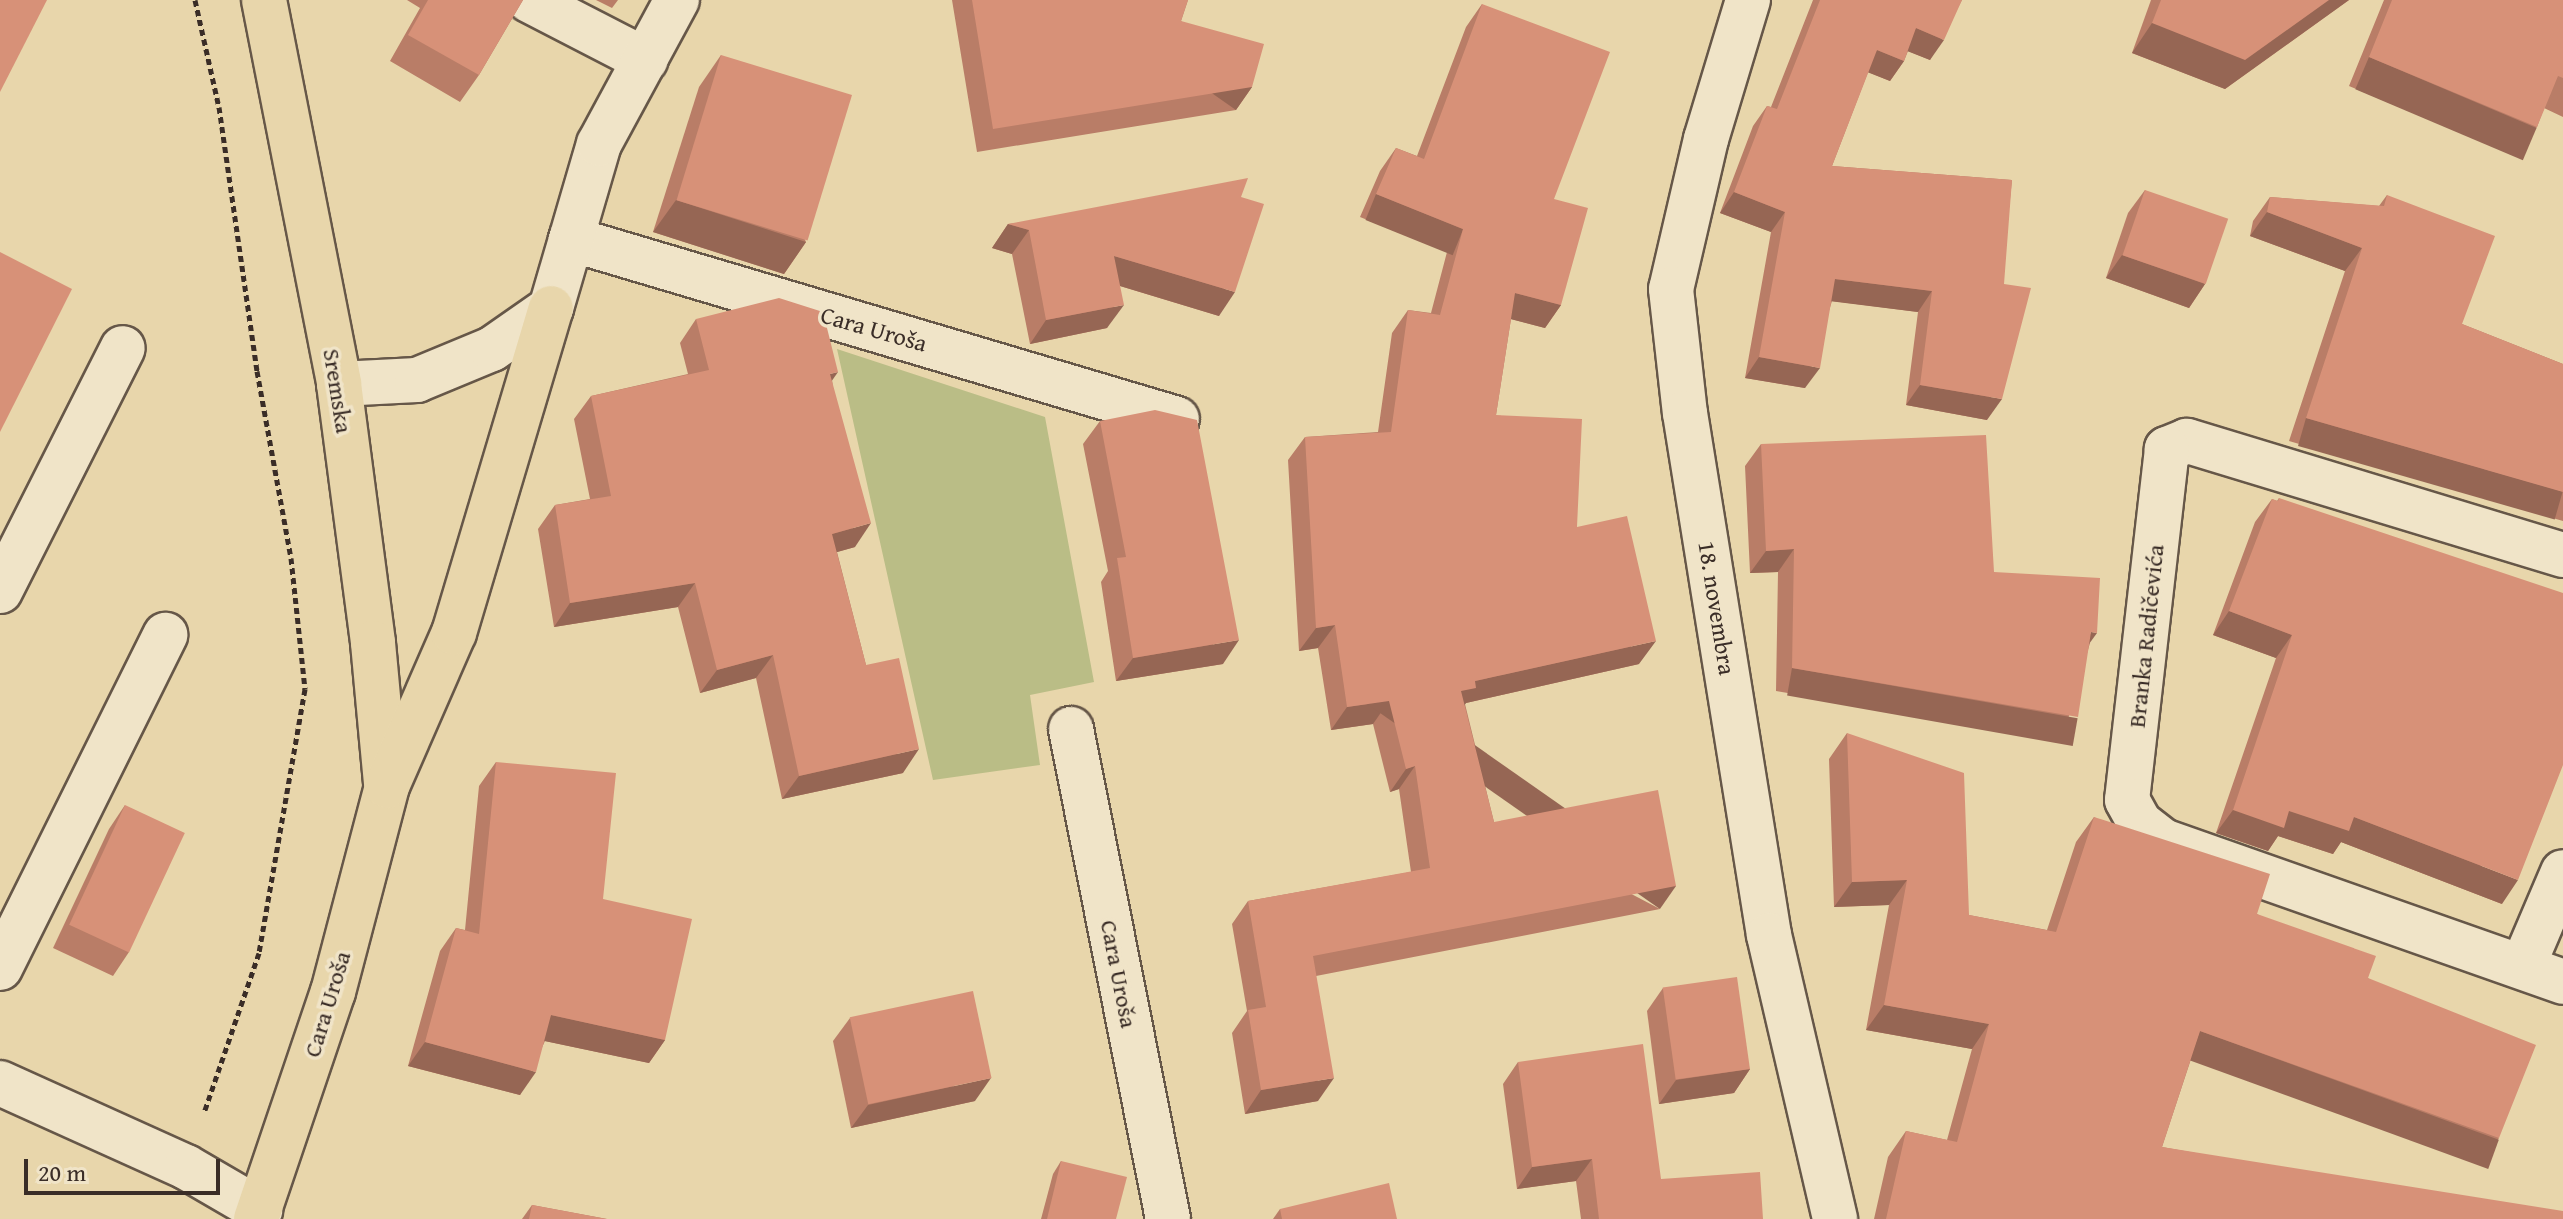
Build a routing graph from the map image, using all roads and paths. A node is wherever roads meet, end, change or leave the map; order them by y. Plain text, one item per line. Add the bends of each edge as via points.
1 (195, 0) edge
2 (264, 0) edge
3 (529, 0) edge
4 (677, 0) edge
5 (1748, 0) edge
6 (645, 60) junction
7 (571, 239) junction
8 (551, 308) junction
9 (123, 348) dead end
10 (339, 384) junction
11 (1177, 419) edge
12 (2563, 555) edge
13 (0, 591) edge
14 (165, 635) dead end
15 (1071, 729) dead end
16 (387, 786) junction
17 (2563, 872) edge
18 (2523, 966) junction
19 (0, 968) edge
20 (2563, 982) edge
21 (0, 1083) edge
22 (186, 1167) junction
23 (258, 1214) edge
24 (1168, 1219) edge
25 (1835, 1219) edge

1 - 22 path via 219,107 257,371 291,558 305,689 259,953
2 - 10 main road, Sremska
3 - 6 street
4 - 6 street
5 - 25 street, 18. novembra via 1706,139 1671,289 1685,413 1769,935
6 - 7 street via 599,144
7 - 8 street
7 - 11 street, Cara Uroša
8 - 10 street via 492,349 417,380
8 - 16 main road via 454,633
9 - 13 street
10 - 16 main road, Sremska
12 - 18 street, Branka Radičevića via 2187,441 2167,449 2127,800 2140,823 2163,841
14 - 19 street
15 - 24 street, Cara Uroša
16 - 23 main road, Cara Uroša via 333,992
17 - 18 street
18 - 20 street, Branka Radičevića
21 - 22 street
22 - 23 street

